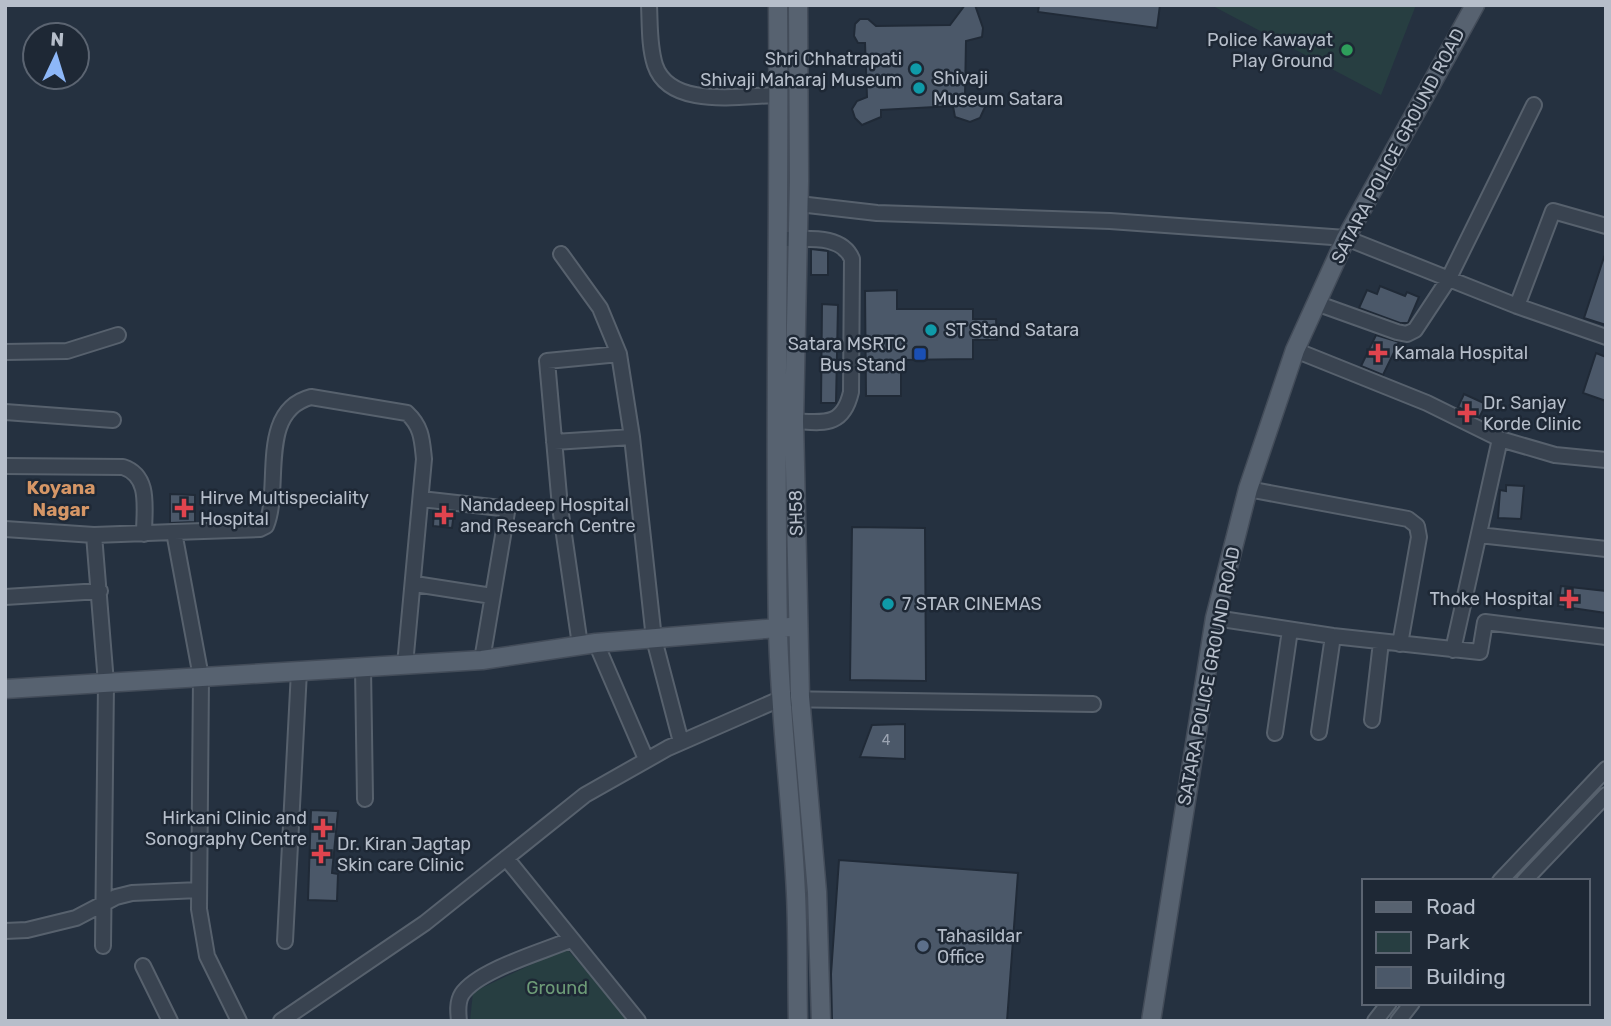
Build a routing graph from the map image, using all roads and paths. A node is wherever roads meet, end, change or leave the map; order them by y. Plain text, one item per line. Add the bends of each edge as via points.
1 (649, 5) edge
2 (778, 5) edge
3 (798, 5) edge
4 (1475, 5) edge
5 (779, 95) junction
6 (1534, 104) dead end
7 (799, 204) junction
8 (1606, 226) edge
9 (1346, 238) junction
10 (779, 239) junction
11 (798, 239) junction
12 (561, 254) dead end
13 (1448, 280) junction
14 (1316, 303) junction
15 (1517, 306) junction
16 (118, 335) dead end
17 (1606, 337) edge
18 (1295, 350) junction
19 (5, 352) edge
20 (619, 354) junction
21 (5, 412) edge
22 (113, 419) dead end
23 (775, 421) junction
24 (794, 421) junction
25 (632, 437) junction
26 (1500, 439) junction
27 (554, 442) junction
28 (1606, 460) edge
29 (5, 466) edge
30 (1248, 489) junction
31 (421, 499) junction
32 (5, 529) edge
33 (174, 532) junction
34 (144, 534) junction
35 (1479, 535) junction
36 (94, 536) junction
37 (1606, 549) edge
38 (415, 584) junction
39 (100, 591) junction
40 (492, 596) junction
41 (5, 597) edge
42 (1215, 618) junction
43 (799, 627) junction
44 (778, 628) junction
45 (1290, 630) junction
46 (1333, 636) junction
47 (1606, 637) edge
48 (654, 639) junction
49 (1381, 642) junction
50 (588, 644) junction
51 (1400, 644) junction
52 (1453, 650) junction
53 (482, 660) junction
54 (405, 665) junction
55 (363, 668) junction
56 (299, 671) junction
57 (201, 677) junction
58 (106, 683) junction
59 (5, 689) edge
60 (800, 697) junction
61 (780, 699) junction
62 (1093, 704) dead end
63 (1372, 720) dead end
64 (1320, 732) dead end
65 (1275, 733) dead end
66 (681, 742) junction
67 (646, 759) junction
68 (1606, 769) edge
69 (1606, 795) edge
70 (365, 799) dead end
71 (506, 858) junction
72 (1502, 879) edge
73 (1526, 879) edge
74 (200, 890) junction
75 (105, 902) junction
76 (5, 931) edge
77 (570, 940) junction
78 (285, 941) dead end
79 (103, 946) dead end
80 (797, 953) junction
81 (819, 953) junction
82 (144, 966) dead end
83 (1388, 1005) edge
84 (1410, 1005) edge
85 (170, 1021) edge
86 (239, 1021) edge
87 (281, 1021) edge
88 (459, 1021) edge
89 (638, 1021) edge
90 (798, 1021) edge
91 (821, 1021) edge
92 (1151, 1021) edge
93 (1375, 1021) edge
94 (1398, 1021) edge

1 - 5 street via 651,48 656,68 668,84 687,94
2 - 5 main road, SH58 / SH58
3 - 7 main road, SH58 / SH58
4 - 9 main road, SATARA POLICE GROUND ROAD
5 - 10 main road, SH58 / SH58
6 - 13 street
7 - 9 street via 877,213 1110,221
7 - 11 main road, SH58 / SH58
8 - 15 street via 1553,211
9 - 13 street
9 - 14 main road, SATARA POLICE GROUND ROAD
10 - 11 street
10 - 23 main road, SH58 / SH58
11 - 24 main road, SH58 / SH58
11 - 24 street via 835,242 852,259 850,392 839,418
12 - 20 street via 600,308
13 - 14 street via 1421,324 1407,334
13 - 15 street
14 - 18 main road, SATARA POLICE GROUND ROAD
15 - 17 street
16 - 19 street via 67,351
18 - 26 street via 1427,403
18 - 30 main road, SATARA POLICE GROUND ROAD
20 - 25 street
20 - 27 street via 547,361
21 - 22 street
23 - 24 street
23 - 44 main road, SH58 / SH58
24 - 43 main road, SH58 / SH58
25 - 27 street
25 - 48 street
26 - 28 street via 1555,454
26 - 35 street
27 - 50 street
29 - 34 street via 123,467 135,471 142,480
30 - 42 main road, SATARA POLICE GROUND ROAD
30 - 51 street via 1408,519 1417,526 1419,537
31 - 33 street via 422,436 407,413 311,397 296,401 286,411 278,433 266,526
31 - 38 street
31 - 40 street via 507,512
32 - 36 street
33 - 34 street
33 - 57 street
34 - 36 street
35 - 37 street
35 - 52 street
36 - 39 street
38 - 40 street
38 - 54 street
39 - 41 street
39 - 58 street
40 - 53 street
42 - 45 street
42 - 92 main road, SATARA POLICE GROUND ROAD
43 - 44 main road
43 - 60 main road, SH58 / SH58
44 - 48 main road
44 - 61 main road, SH58 / SH58
45 - 46 street
45 - 65 street
46 - 49 street
46 - 64 street
47 - 52 street via 1485,622 1480,652
48 - 50 main road
48 - 66 street
49 - 51 street
49 - 63 street
50 - 53 main road
50 - 67 street
51 - 52 street
53 - 54 main road
54 - 55 main road
55 - 56 main road
55 - 70 street
56 - 57 main road
56 - 78 street
57 - 58 main road
57 - 74 street
58 - 59 main road
58 - 75 street
60 - 61 street
60 - 62 street
60 - 81 main road, SH58 / SH58
61 - 66 street
61 - 80 main road, SH58 / SH58
66 - 67 street
67 - 71 street via 585,795
68 - 72 street
69 - 73 street
71 - 77 street
71 - 87 street via 425,923
74 - 75 street via 132,893
74 - 86 street via 207,956
75 - 76 street via 76,918
75 - 79 street
77 - 88 street via 479,978 462,994 457,1007
77 - 89 street
80 - 81 main road
80 - 90 main road, SH58 / SH58
81 - 91 main road, SH58 / SH58
82 - 85 street
83 - 93 street
84 - 94 street

